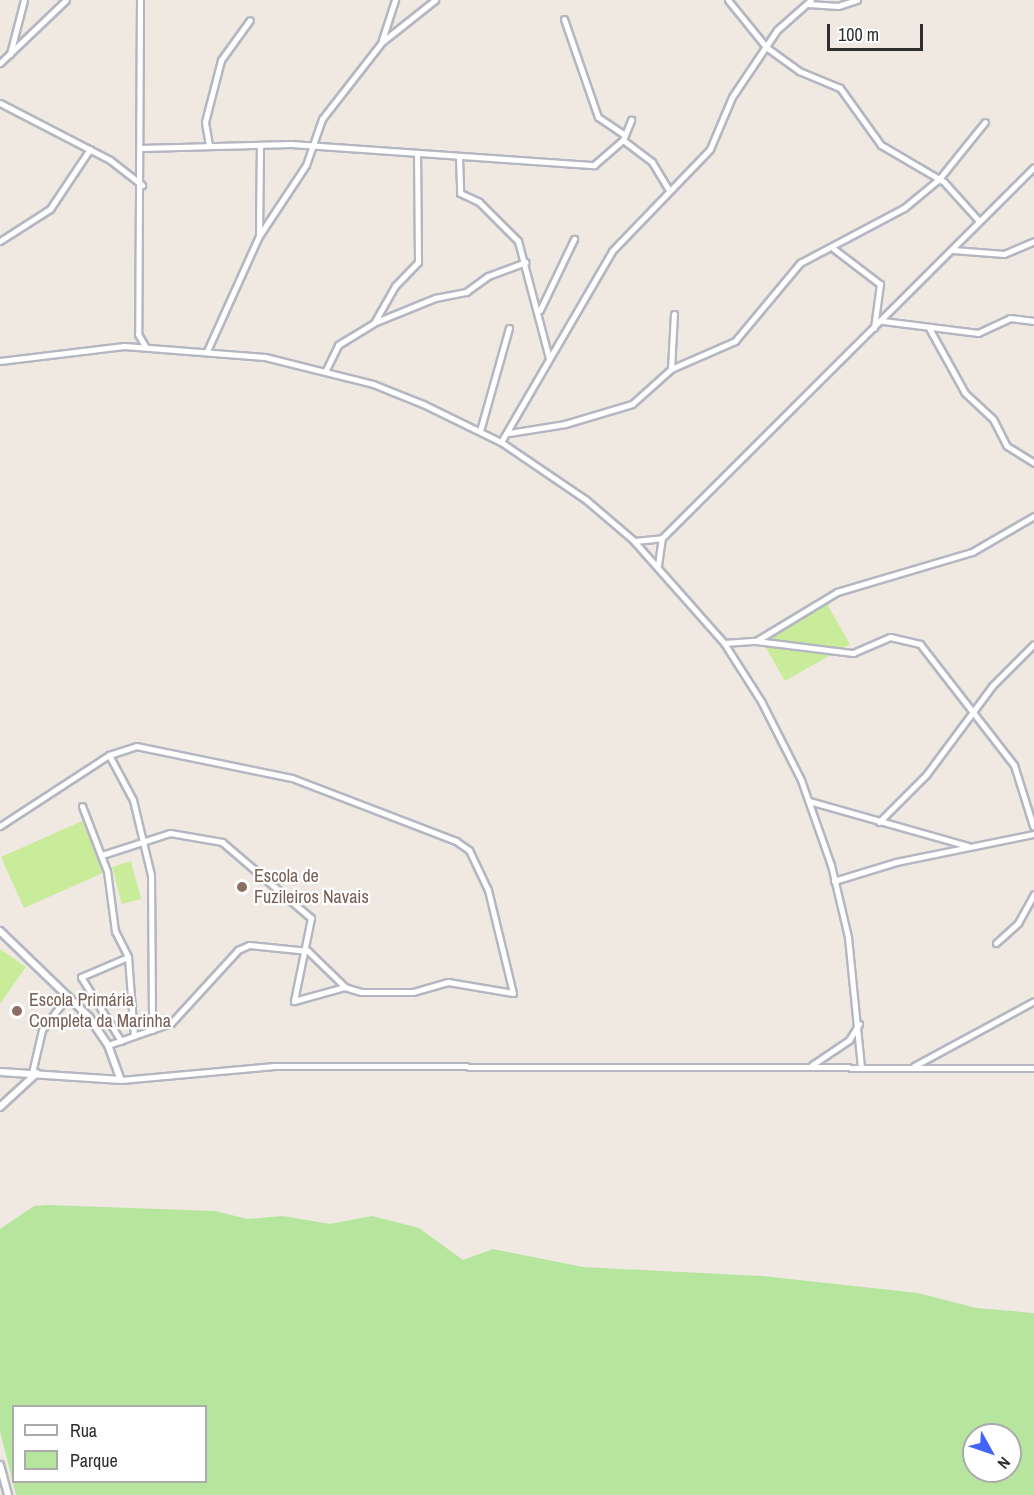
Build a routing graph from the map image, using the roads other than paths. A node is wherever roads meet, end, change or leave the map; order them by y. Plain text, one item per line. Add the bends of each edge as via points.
1 (24, 0) edge
2 (66, 0) edge
3 (140, 0) edge
4 (395, 0) edge
5 (435, 0) edge
6 (728, 0) edge
7 (856, 0) edge
8 (809, 2) edge
9 (564, 19) dead end
10 (250, 20) dead end
11 (382, 42) junction
12 (766, 47) junction
13 (10, 54) junction
14 (0, 63) edge
15 (0, 103) edge
16 (631, 120) dead end
17 (985, 122) dead end
18 (624, 138) junction
19 (209, 145) junction
20 (312, 146) junction
21 (260, 147) junction
22 (141, 148) junction
23 (90, 149) junction
24 (417, 153) junction
25 (459, 157) junction
26 (1034, 167) edge
27 (939, 179) junction
28 (142, 185) junction
29 (669, 190) junction
30 (979, 221) junction
31 (259, 236) junction
32 (574, 238) dead end
33 (0, 241) edge
34 (1034, 241) edge
35 (834, 249) junction
36 (953, 250) junction
37 (526, 262) junction
38 (540, 311) junction
39 (674, 314) dead end
40 (883, 321) junction
41 (1034, 321) edge
42 (374, 323) junction
43 (509, 328) dead end
44 (929, 328) junction
45 (873, 331) junction
46 (138, 334) junction
47 (124, 346) junction
48 (147, 347) junction
49 (207, 351) junction
50 (549, 360) junction
51 (0, 361) edge
52 (671, 369) junction
53 (325, 372) junction
54 (480, 431) junction
55 (509, 432) junction
56 (501, 442) junction
57 (1034, 463) edge
58 (1033, 518) edge
59 (662, 538) junction
60 (633, 540) junction
61 (658, 567) junction
62 (756, 640) junction
63 (724, 643) junction
64 (1034, 644) edge
65 (744, 645) junction
66 (735, 661) junction
67 (975, 715) junction
68 (109, 754) junction
69 (809, 801) junction
70 (82, 806) dead end
71 (879, 822) junction
72 (0, 826) edge
73 (1033, 826) edge
74 (1027, 833) junction
75 (1034, 834) edge
76 (144, 838) junction
77 (969, 847) junction
78 (102, 855) junction
79 (834, 881) junction
80 (1034, 894) edge
81 (0, 931) edge
82 (996, 943) dead end
83 (309, 951) junction
84 (128, 957) junction
85 (345, 987) junction
86 (67, 997) junction
87 (1034, 1001) edge
88 (859, 1024) junction
89 (152, 1030) junction
90 (134, 1036) junction
91 (121, 1041) junction
92 (108, 1045) junction
93 (811, 1065) junction
94 (861, 1067) junction
95 (909, 1067) junction
96 (1034, 1068) edge
97 (0, 1072) edge
98 (34, 1073) junction
99 (121, 1080) junction
100 (0, 1107) edge
101 (0, 1465) edge
102 (8, 1495) edge

1 - 13 street
2 - 13 street
3 - 22 street
4 - 11 street
5 - 11 street
6 - 12 street
7 - 8 street via 838,6
8 - 12 street via 781,25
9 - 18 street via 575,37 598,117
10 - 19 street via 221,60 206,122
11 - 20 street via 322,119
12 - 27 street via 799,71 840,88 881,146
12 - 29 street via 732,98 710,149
13 - 14 street
15 - 23 street
16 - 18 street
17 - 27 street
18 - 25 street via 594,165
18 - 29 street via 652,162
19 - 21 street
19 - 22 street
20 - 21 street
20 - 24 street
20 - 31 street via 306,165
21 - 31 street
22 - 28 street
23 - 28 street
23 - 33 street via 50,209
24 - 25 street
24 - 42 street via 420,255
25 - 37 street via 460,193 479,202 511,232
26 - 30 street
27 - 30 street
27 - 35 street via 904,208
28 - 46 street
29 - 50 street via 612,251
30 - 36 street
31 - 49 street
32 - 38 street via 546,287
34 - 36 street via 1004,254
35 - 45 street via 880,284 881,304
35 - 52 street via 800,263 735,341
36 - 40 street
37 - 38 street
37 - 42 street via 488,276 466,292 435,298
38 - 50 street
39 - 52 street
40 - 44 street
40 - 45 street
41 - 44 street via 1010,318 978,333
42 - 53 street via 338,345
43 - 54 street
44 - 57 street via 966,393 993,420 1007,446
45 - 59 street
46 - 47 street
46 - 48 street
47 - 48 street
47 - 51 street
48 - 49 street
49 - 53 street
50 - 55 street
52 - 55 street via 632,404 565,424
53 - 54 street via 383,388
54 - 56 street
55 - 56 street
56 - 60 street via 585,499
58 - 62 street via 972,552 837,592
59 - 60 street
59 - 61 street
60 - 61 street
61 - 63 street
62 - 65 street
62 - 67 street via 853,653 890,637 917,642
63 - 65 street
63 - 66 street
64 - 67 street via 992,686
65 - 66 street
66 - 69 street via 762,701
67 - 71 street
67 - 73 street via 1014,765
68 - 72 street
68 - 76 street via 133,800
68 - 85 street via 136,746 292,778 469,850 494,908 513,993 448,982 413,992 374,993
69 - 71 street
69 - 79 street
70 - 78 street
71 - 77 street
73 - 74 street
74 - 75 street
74 - 77 street
76 - 78 street
76 - 83 street via 194,833 222,842 308,912 313,925
76 - 89 street via 154,908
77 - 79 street
78 - 84 street via 115,931
79 - 88 street
80 - 82 street via 1018,923
81 - 86 street
83 - 85 street
83 - 85 street via 294,1001
83 - 89 street via 243,947 171,1023
84 - 90 street
84 - 91 street via 81,977
86 - 92 street
86 - 98 street via 42,1030
87 - 95 street
88 - 93 street via 838,1049
88 - 94 street
89 - 90 street
90 - 91 street
91 - 92 street
92 - 99 street
93 - 94 street
93 - 99 street via 274,1066
94 - 95 street
95 - 96 street
97 - 98 street
98 - 99 street
98 - 100 street
101 - 102 street

